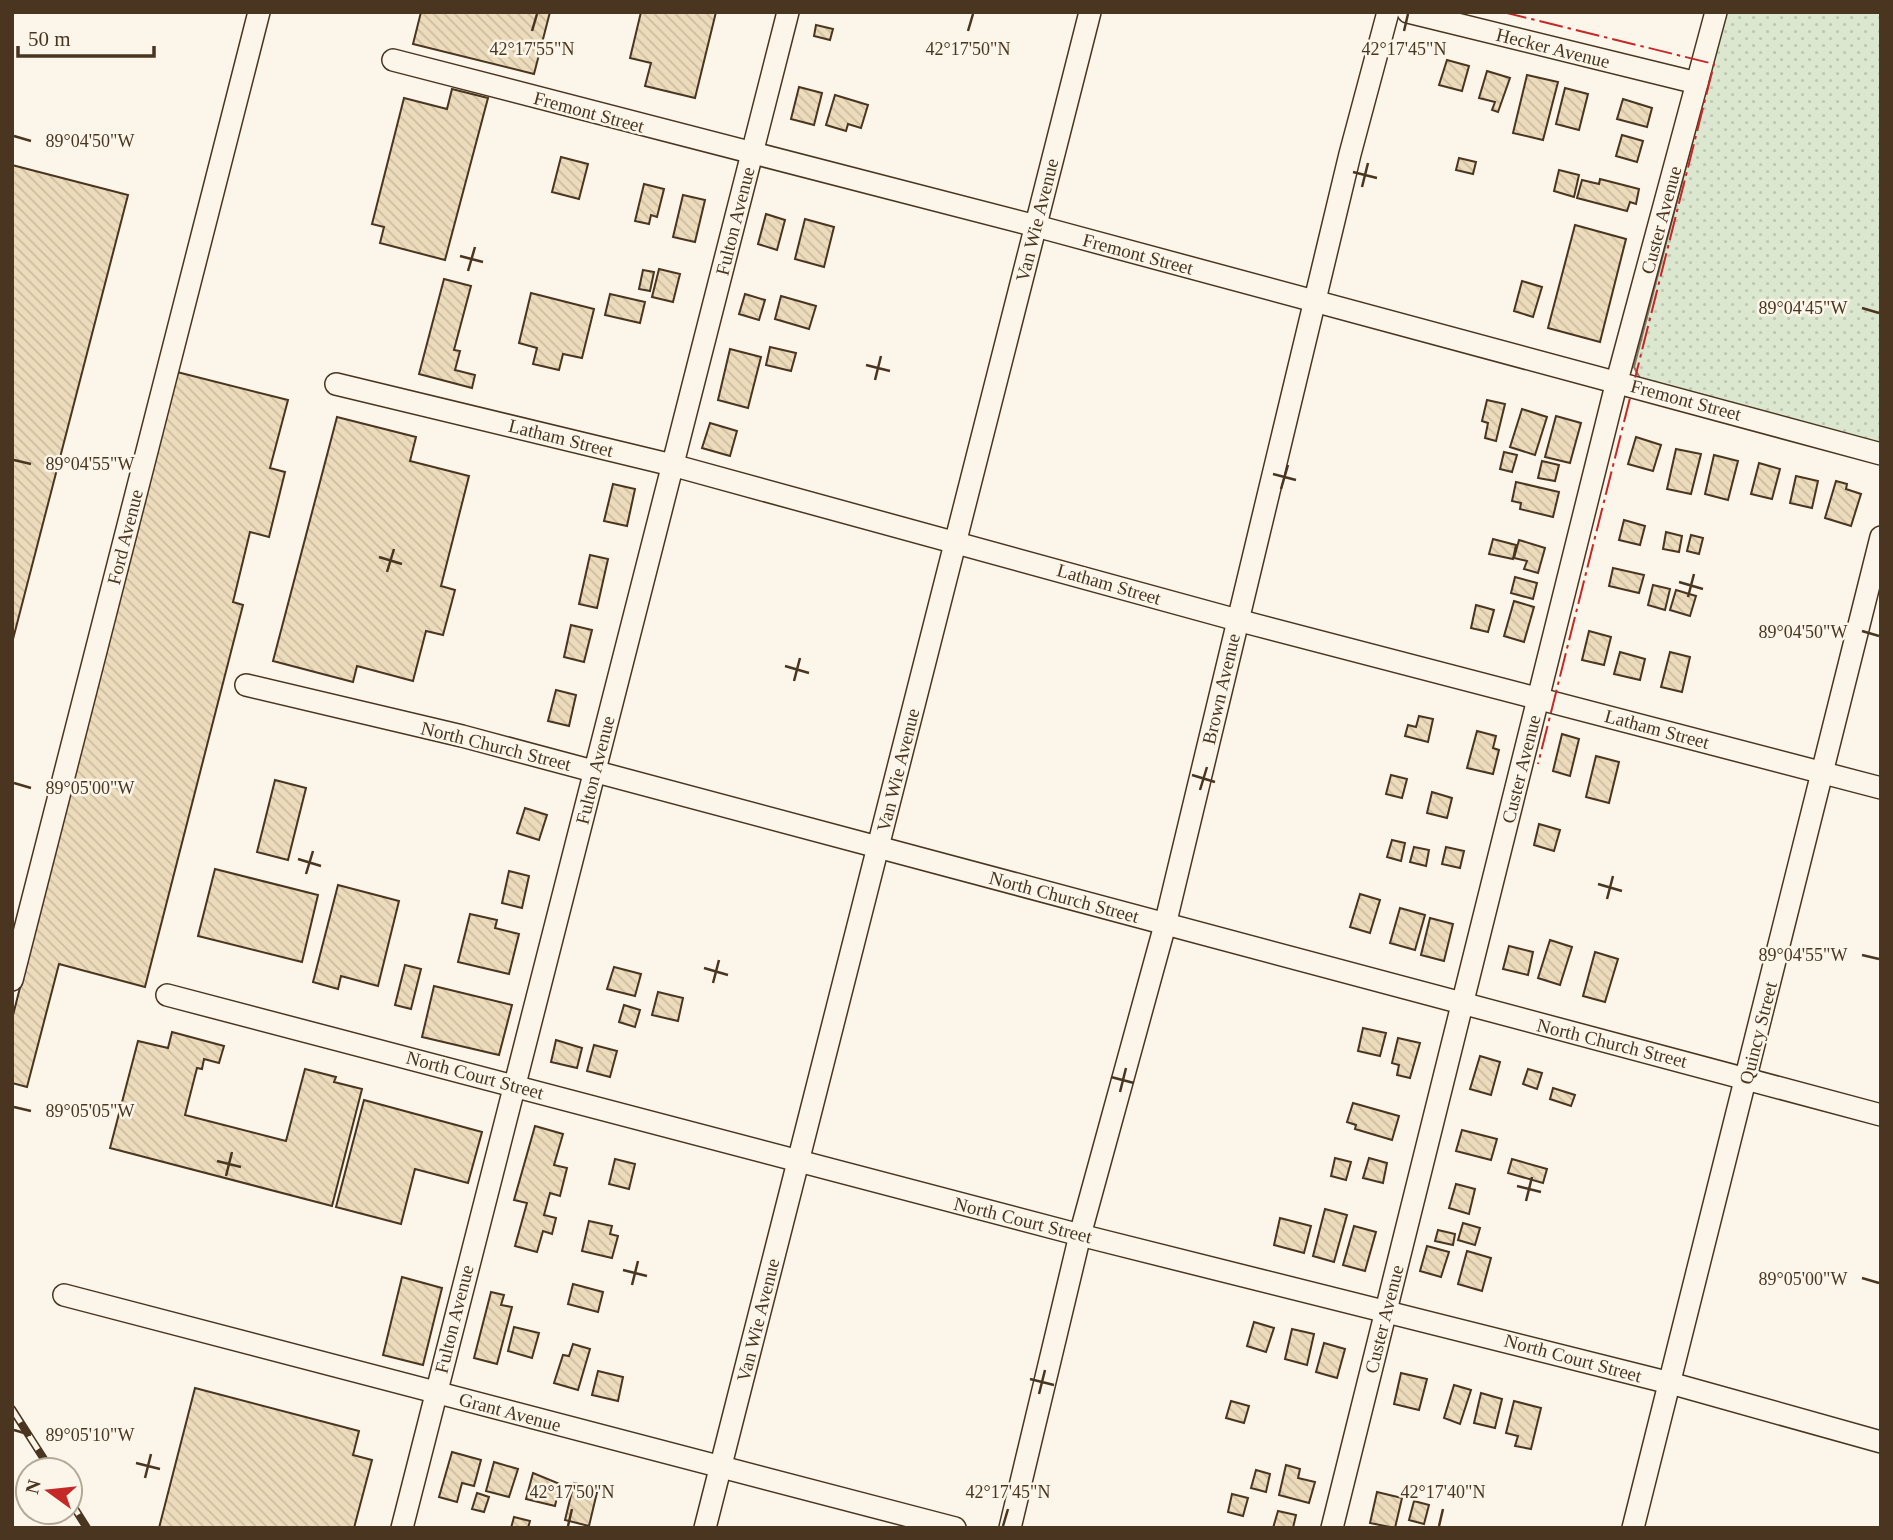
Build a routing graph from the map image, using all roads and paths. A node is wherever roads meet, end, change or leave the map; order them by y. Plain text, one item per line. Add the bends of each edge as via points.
1 (259, 12) edge
2 (788, 12) edge
3 (1090, 12) edge
4 (1388, 12) edge
5 (1408, 12) edge
6 (1716, 12) edge
7 (393, 60) dead end
8 (1698, 83) junction
9 (752, 155) junction
10 (1036, 226) junction
11 (1315, 303) junction
12 (1618, 381) junction
13 (337, 384) dead end
14 (1881, 454) edge
15 (672, 465) junction
16 (1881, 537) edge
17 (956, 541) junction
18 (1237, 621) junction
19 (246, 685) dead end
20 (1539, 698) junction
21 (594, 772) junction
22 (1823, 773) junction
23 (1881, 788) edge
24 (878, 848) junction
25 (1165, 925) junction
26 (12, 980) edge
27 (167, 995) dead end
28 (1463, 1005) junction
29 (1747, 1078) junction
30 (514, 1085) junction
31 (1881, 1115) edge
32 (798, 1162) junction
33 (1080, 1235) junction
34 (64, 1295) dead end
35 (1385, 1310) junction
36 (1670, 1384) junction
37 (435, 1393) junction
38 (1881, 1442) edge
39 (721, 1467) junction
40 (401, 1528) edge
41 (705, 1528) edge
42 (956, 1528) edge
43 (1010, 1528) edge
44 (1332, 1528) edge
45 (1633, 1528) edge

1 - 26 street, Ford Avenue
2 - 9 street, Fulton Avenue
3 - 10 street, Van Wie Avenue
4 - 11 street, Brown Avenue
5 - 8 street, Hecker Avenue
6 - 8 street, Custer Avenue
7 - 9 street, Fremont Street
8 - 12 street, Custer Avenue
9 - 10 street, Fremont Street
9 - 15 street, Fulton Avenue
10 - 11 street, Fremont Street
10 - 17 street, Van Wie Avenue
11 - 12 street, Fremont Street
11 - 18 street, Brown Avenue
12 - 14 street, Fremont Street
12 - 20 street, Custer Avenue
13 - 15 street, Latham Street
15 - 17 street, Latham Street
15 - 21 street, Fulton Avenue
16 - 22 street, Quincy Street
17 - 18 street, Latham Street
17 - 24 street, Van Wie Avenue
18 - 20 street, Latham Street
18 - 25 street, Brown Avenue
19 - 21 street, North Church Street
20 - 22 street, Latham Street
20 - 28 street, Custer Avenue
21 - 24 street, North Church Street
21 - 30 street, Fulton Avenue
22 - 23 street, Latham Street
22 - 29 street, Quincy Street
24 - 25 street, North Church Street
24 - 32 street, Van Wie Avenue
25 - 28 street, North Church Street
25 - 33 street, Brown Avenue
27 - 30 street, North Court Street
28 - 29 street, North Church Street
28 - 35 street, Custer Avenue
29 - 31 street, North Church Street
29 - 36 street, Quincy Street
30 - 32 street, North Court Street
30 - 37 street, Fulton Avenue
32 - 33 street, North Court Street
32 - 39 street, Van Wie Avenue
33 - 35 street, North Court Street
33 - 43 street, Brown Avenue
34 - 37 street, Grant Avenue
35 - 36 street, North Court Street
35 - 44 street, Custer Avenue
36 - 38 street, North Court Street
36 - 45 street, Quincy Street
37 - 39 street, Grant Avenue
37 - 40 street, Fulton Avenue
39 - 41 street, Van Wie Avenue
39 - 42 street, Grant Avenue

